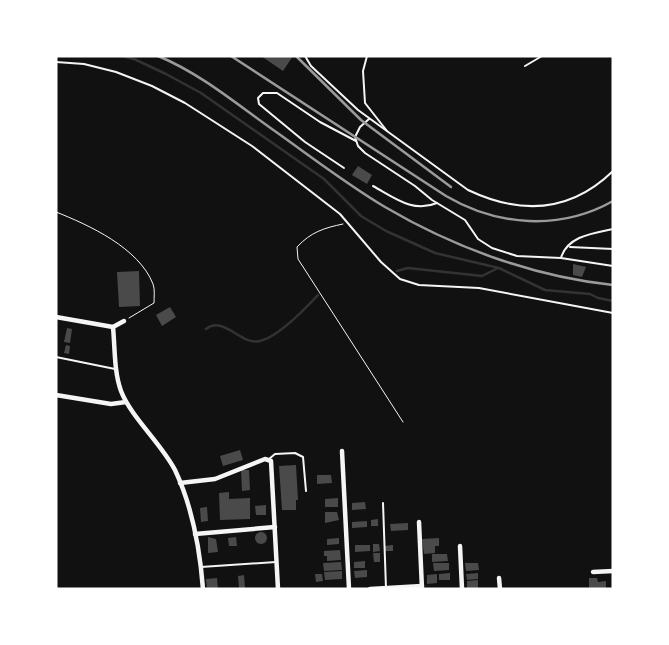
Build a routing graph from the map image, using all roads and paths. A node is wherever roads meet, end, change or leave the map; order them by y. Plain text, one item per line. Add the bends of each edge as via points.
1 (305, 56) edge
2 (367, 56) edge
3 (542, 56) edge
4 (56, 62) edge
5 (524, 66) dead end
6 (369, 119) junction
7 (390, 135) junction
8 (356, 141) junction
9 (344, 168) dead end
10 (613, 171) edge
11 (373, 186) dead end
12 (438, 204) junction
13 (56, 212) edge
14 (348, 223) junction
15 (613, 230) edge
16 (569, 247) junction
17 (613, 249) edge
18 (561, 258) junction
19 (613, 266) edge
20 (613, 313) edge
21 (56, 317) edge
22 (124, 321) joint
23 (113, 327) junction
24 (56, 357) edge
25 (116, 369) junction
26 (56, 394) edge
27 (126, 402) junction
28 (403, 422) dead end
29 (342, 451) dead end
30 (269, 459) junction
31 (180, 482) junction
32 (306, 490) dead end
33 (383, 503) dead end
34 (419, 522) dead end
35 (275, 527) junction
36 (195, 534) junction
37 (460, 546) dead end
38 (277, 562) junction
39 (201, 567) junction
40 (613, 571) edge
41 (593, 572) dead end
42 (499, 578) dead end
43 (386, 588) edge
44 (422, 588) edge
45 (203, 589) edge
46 (278, 589) edge
47 (349, 589) edge
48 (370, 589) edge
49 (462, 589) edge
50 (500, 589) edge

1 - 6 lane via 311,66
2 - 7 lane via 363,71 365,104
3 - 5 lane
4 - 14 lane via 84,64 116,72 168,94 252,146
6 - 7 lane
6 - 8 lane via 357,131
7 - 10 lane via 468,190 488,200 531,208 566,203 599,184
8 - 9 lane via 277,93 262,94 258,98 259,104 305,142
8 - 12 lane via 365,153
11 - 12 lane via 410,206 426,208
12 - 18 lane via 465,220 478,240 492,248 517,256
13 - 22 path via 97,229 138,262 153,284 154,303
14 - 20 lane via 392,273 408,283 479,288
14 - 28 path via 324,228 307,237 297,247 298,259
15 - 16 lane via 578,237
16 - 17 lane
16 - 18 lane
18 - 19 lane
21 - 23 street
22 - 23 street
23 - 25 street
24 - 25 lane
25 - 27 street
26 - 27 street via 111,404
27 - 31 street via 160,446
29 - 47 street
30 - 31 street via 215,478
30 - 32 lane via 276,454 295,453 303,457
30 - 35 street via 272,464
31 - 36 street
33 - 43 lane
34 - 44 street
35 - 36 street
35 - 38 street
36 - 39 street
37 - 49 street
38 - 39 lane
38 - 46 street
39 - 45 street
40 - 41 street
42 - 50 street
43 - 44 street
43 - 48 street

